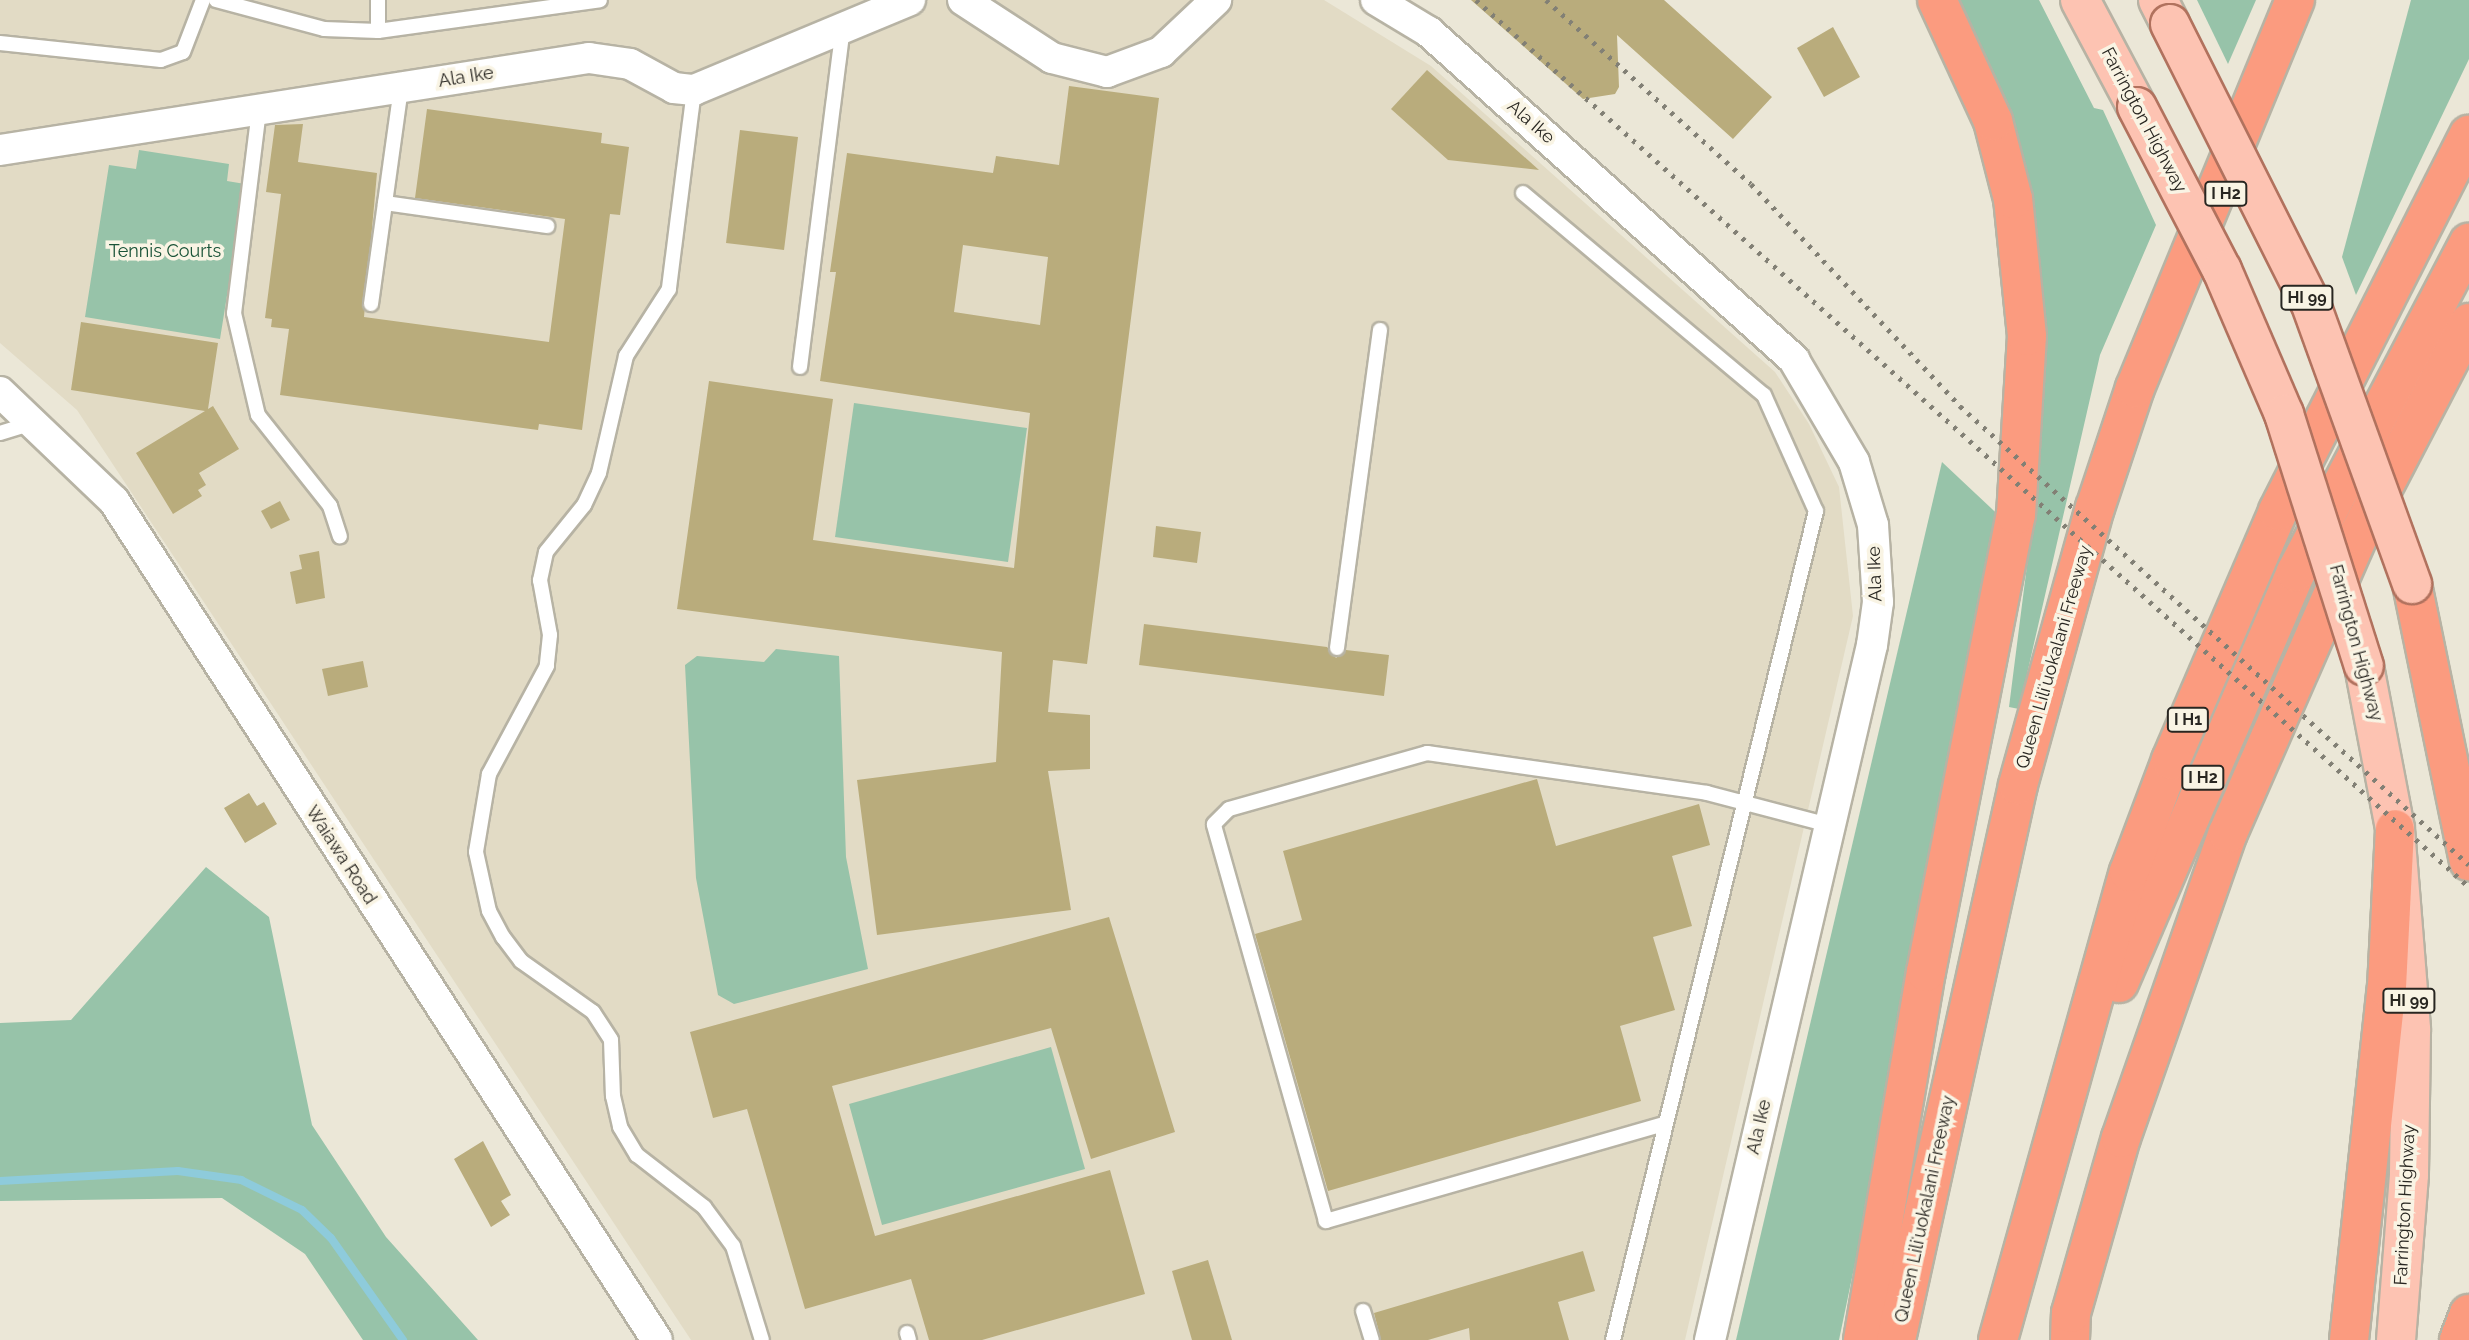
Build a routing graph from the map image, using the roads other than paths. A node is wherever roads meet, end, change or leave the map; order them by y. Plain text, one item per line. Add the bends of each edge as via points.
1 (203, 0) edge
2 (216, 0) edge
3 (378, 0) edge
4 (600, 0) edge
5 (910, 0) edge
6 (962, 0) edge
7 (1216, 0) edge
8 (1376, 0) edge
9 (1937, 0) edge
10 (2078, 0) edge
11 (2295, 0) edge
12 (2317, 0) edge
13 (2164, 12) edge
14 (843, 27) junction
15 (377, 31) junction
16 (0, 43) edge
17 (401, 88) junction
18 (694, 90) junction
19 (259, 110) junction
20 (2469, 135) edge
21 (0, 150) edge
22 (1523, 193) dead end
23 (385, 203) junction
24 (547, 226) dead end
25 (2469, 243) edge
26 (372, 304) dead end
27 (2469, 323) edge
28 (1380, 330) dead end
29 (2469, 365) edge
30 (800, 367) dead end
31 (2135, 388) junction
32 (0, 391) edge
33 (33, 423) junction
34 (0, 433) edge
35 (2359, 534) junction
36 (340, 536) dead end
37 (2412, 584) junction
38 (1337, 648) dead end
39 (2469, 778) edge
40 (1747, 803) junction
41 (1829, 825) junction
42 (2395, 829) junction
43 (2469, 861) edge
44 (1664, 1124) junction
45 (1363, 1311) dead end
46 (2469, 1314) edge
47 (657, 1340) edge
48 (762, 1340) edge
49 (1372, 1340) edge
50 (1613, 1340) edge
51 (1710, 1340) edge
52 (1863, 1340) edge
53 (1896, 1340) edge
54 (1999, 1340) edge
55 (2070, 1340) edge
56 (2349, 1340) edge
57 (2396, 1340) edge
58 (2459, 1340) edge

1 - 16 lane via 183,52 161,60
2 - 15 lane via 324,29
3 - 15 lane
4 - 15 lane
5 - 14 street
6 - 7 street via 1052,58 1107,72 1161,52
8 - 41 street, Ala Ike via 1429,32 1753,320 1824,402 1854,463 1873,525 1878,602
9 - 52 highway via 1993,121 2013,199 2028,337 2016,515 1926,972
10 - 42 main road, Farrington Highway / HI 99, bridge via 2222,270 2284,414 2364,666
11 - 31 highway, Queen Liliʻuokalani Freeway
12 - 31 highway, I H2
13 - 37 main road, HI 99, bridge via 2310,302
14 - 18 street
14 - 30 lane
17 - 18 street, Ala Ike via 589,58 630,64 674,88
17 - 19 street, Ala Ike
17 - 23 lane
18 - 48 lane via 668,289 626,356 594,484 546,552 540,580 550,635 547,666 489,774 475,827 476,852 489,911 503,937 521,961 593,1012 611,1040 615,1107 637,1155 704,1207 733,1246
19 - 21 street, Ala Ike
19 - 36 lane via 234,313 258,415 330,506
20 - 54 highway, I H1 via 2278,511 2171,760 2129,872
22 - 40 lane via 1765,395 1816,511
23 - 24 lane
23 - 26 lane
25 - 54 highway, I H2 via 2296,572 2205,772 2120,981
27 - 35 highway
28 - 38 lane
29 - 35 highway
31 - 53 highway, Queen Liliʻuokalani Freeway via 2018,785
32 - 33 street, Waiawa Road
33 - 34 lane
33 - 47 street, Waiawa Road via 114,501
35 - 55 highway via 2228,832 2188,942 2121,1138 2071,1313
37 - 39 main road, HI 99
37 - 43 highway
40 - 41 lane
40 - 44 lane
40 - 44 lane via 1427,753 1229,809 1214,824 1326,1221
41 - 51 street, Ala Ike
42 - 56 highway via 2387,987
42 - 57 main road, Farrington Highway / HI 99 via 2411,1030 2409,1175
44 - 50 lane
45 - 49 lane
46 - 58 highway

